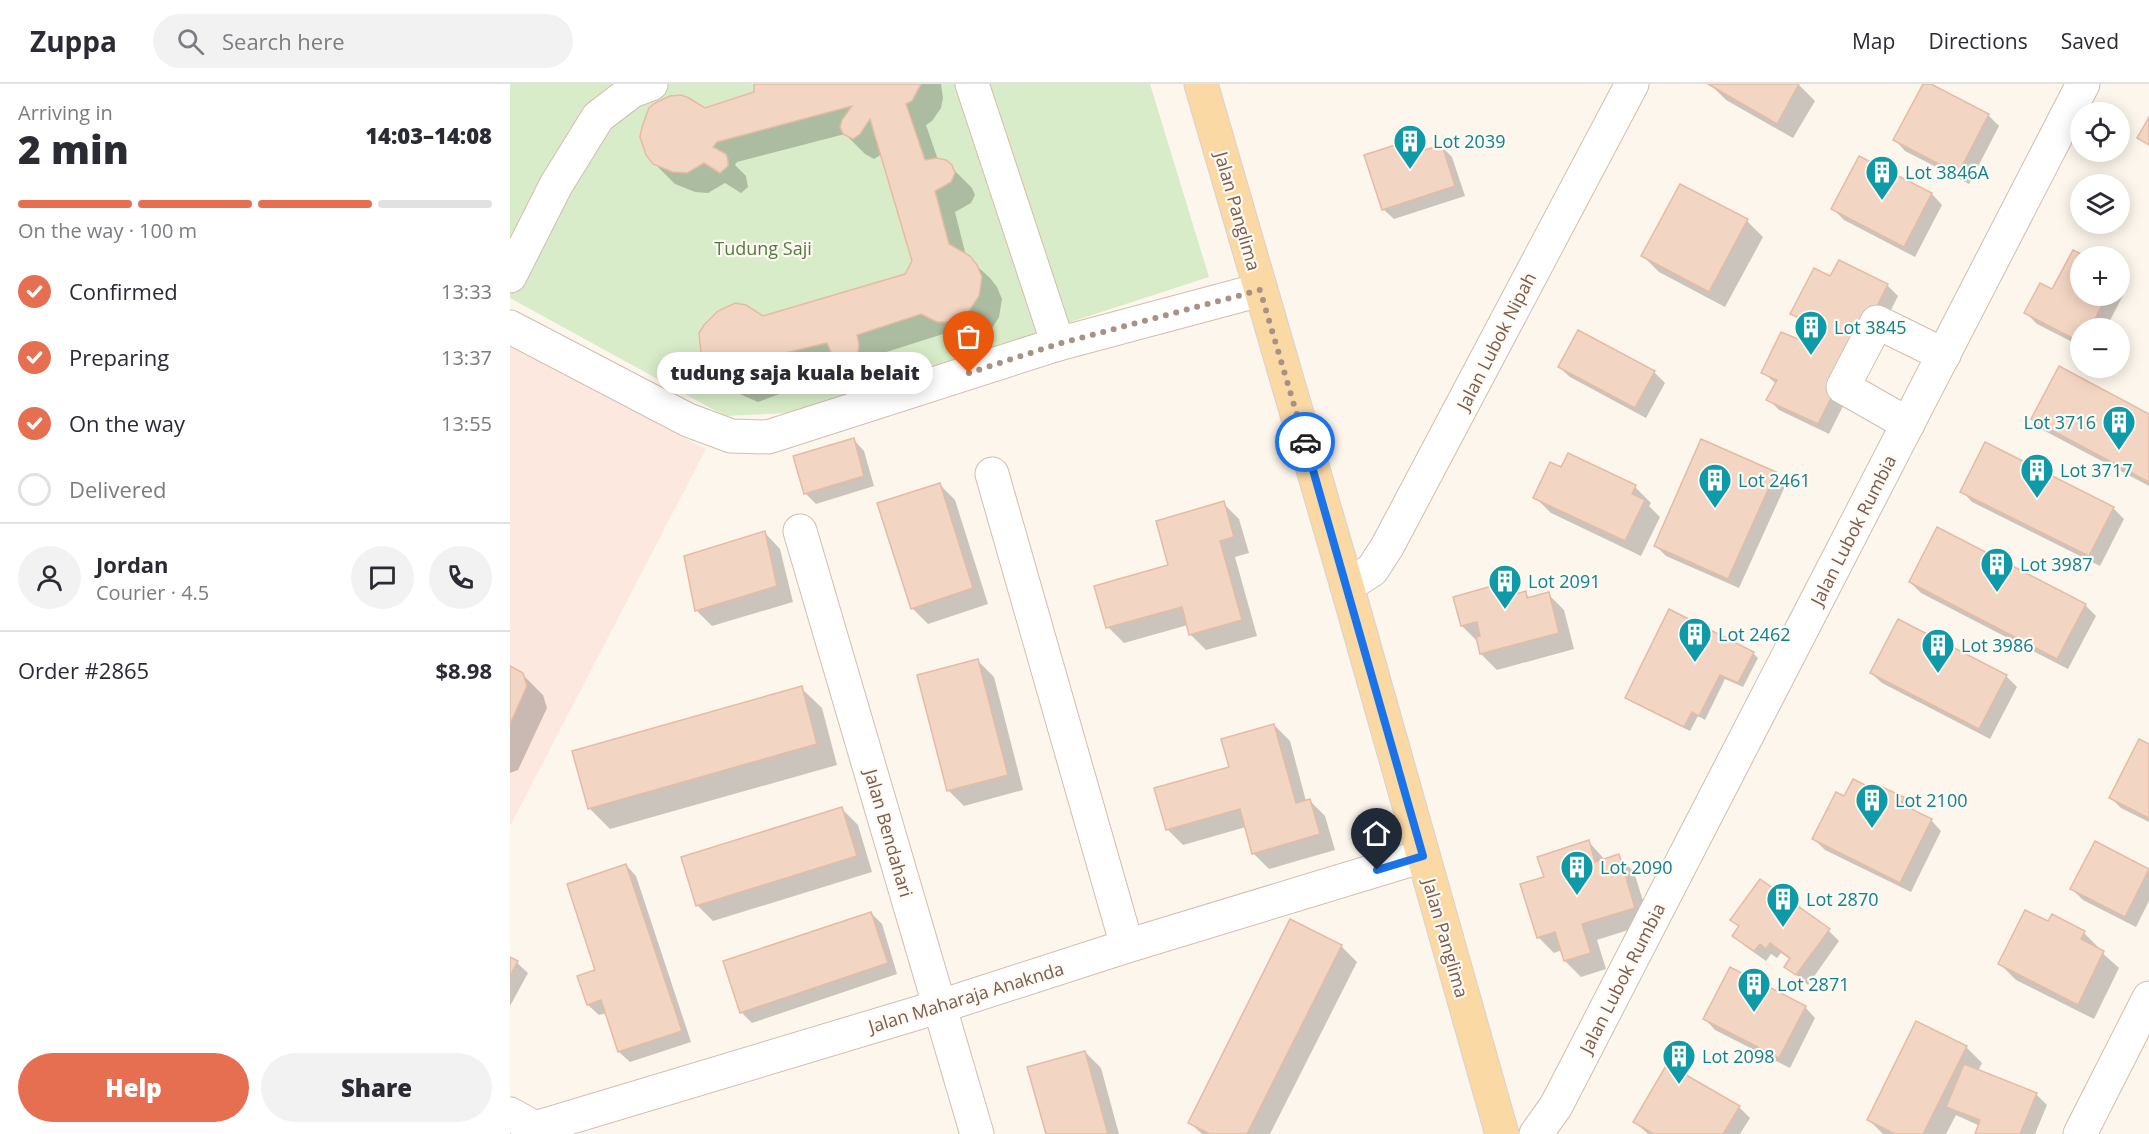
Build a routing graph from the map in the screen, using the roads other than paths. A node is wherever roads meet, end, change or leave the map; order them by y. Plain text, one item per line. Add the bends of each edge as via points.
1 (651, 84) edge
2 (972, 84) edge
3 (1201, 84) edge
4 (1632, 84) edge
5 (2083, 84) edge
6 (510, 276) edge
7 (1260, 290) junction
8 (510, 327) edge
9 (1058, 344) junction
10 (1944, 355) junction
11 (1908, 424) junction
12 (992, 474) dead end
13 (800, 531) dead end
14 (1347, 586) junction
15 (1423, 856) junction
16 (1127, 946) junction
17 (2149, 998) edge
18 (940, 1006) junction
19 (527, 1125) edge
20 (978, 1134) edge
21 (1502, 1134) edge
22 (1536, 1134) edge
23 (2080, 1134) edge

1 - 6 street via 632,91 598,117 556,185
2 - 9 street
3 - 7 main road, Jalan Panglima
4 - 14 street, Jalan Lubok Nipah via 1387,547 1372,570
5 - 10 street, Jalan Lubok Rumbia
7 - 9 street
7 - 14 main road, Jalan Panglima
8 - 9 street via 688,420 731,436 768,437
10 - 11 street, Jalan Lubok Rumbia
10 - 11 street via 1877,322 1848,377 1843,387
11 - 22 street, Jalan Lubok Rumbia via 1556,1106
12 - 16 street
13 - 18 street, Jalan Bendahari
14 - 15 main road, Jalan Panglima
15 - 16 street, Jalan Maharaja Anaknda
15 - 21 main road, Jalan Panglima
16 - 18 street, Jalan Maharaja Anaknda
17 - 23 street
18 - 19 street, Jalan Maharaja Anaknda
18 - 20 street, Jalan Bendahari

